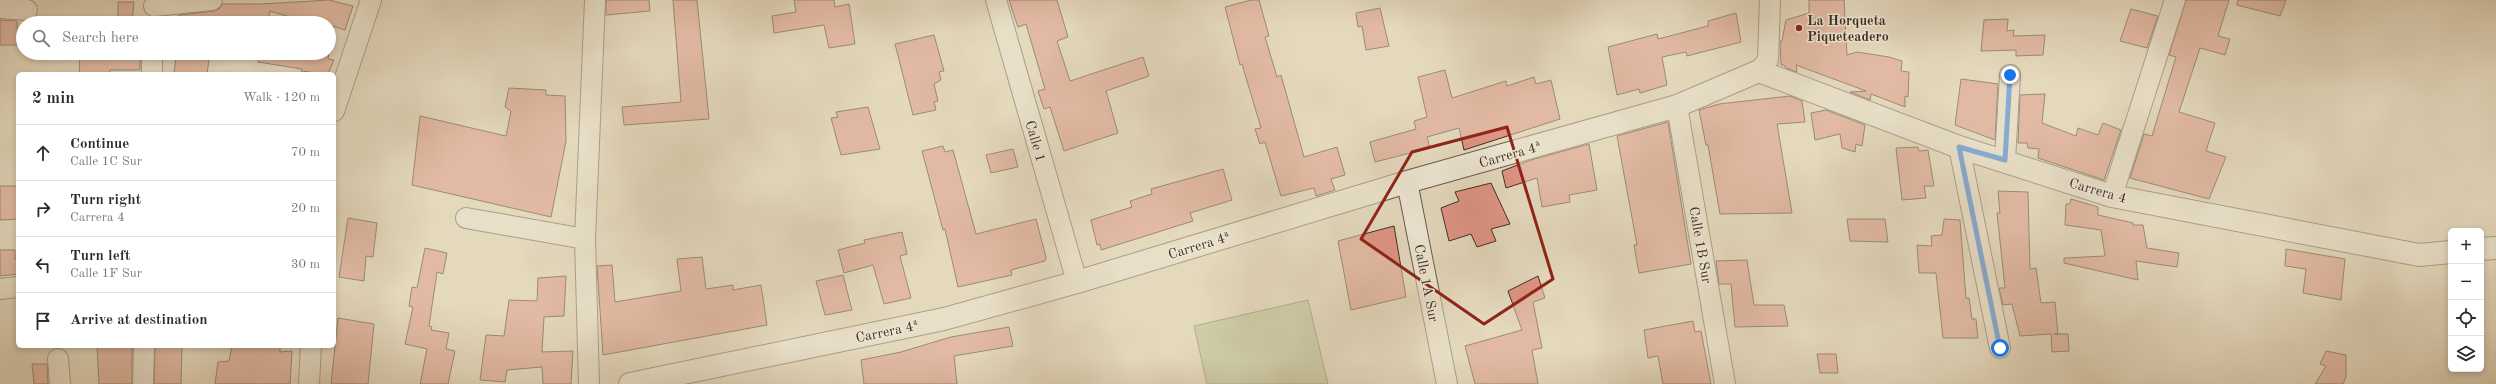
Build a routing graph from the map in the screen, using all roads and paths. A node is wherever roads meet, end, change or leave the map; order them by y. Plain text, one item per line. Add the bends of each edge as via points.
1 (212, 0) edge
2 (370, 0) edge
3 (595, 0) edge
4 (996, 0) edge
5 (1770, 0) edge
6 (2175, 0) edge
7 (0, 8) edge
8 (27, 10) dead end
9 (154, 10) edge
10 (152, 60) edge
11 (1759, 71) junction
12 (152, 72) edge
13 (2010, 75) dead end
14 (336, 105) edge
15 (1677, 106) junction
16 (1959, 147) junction
17 (2005, 160) junction
18 (1407, 182) junction
19 (2112, 196) junction
20 (466, 218) dead end
21 (585, 239) junction
22 (2496, 248) edge
23 (2484, 249) edge
24 (2448, 252) edge
25 (1076, 282) junction
26 (16, 287) edge
27 (0, 289) edge
28 (144, 348) edge
29 (311, 348) edge
30 (2000, 348) dead end
31 (58, 359) dead end
32 (60, 384) edge
33 (143, 384) edge
34 (309, 384) edge
35 (589, 384) edge
36 (630, 384) edge
37 (1448, 384) edge
38 (1725, 384) edge

1 - 9 street
2 - 14 street
3 - 21 street
4 - 25 street, Calle 1
5 - 11 street via 1768,60
6 - 19 street
7 - 8 street
10 - 12 street
11 - 15 street, Carrera 4ª
11 - 16 street, Carrera 4
13 - 17 street
15 - 18 street, Carrera 4ª
15 - 38 street, Calle 1B Sur
16 - 17 street, Carrera 4
16 - 30 street
17 - 19 street, Carrera 4
18 - 25 street, Carrera 4ª
18 - 37 street, Calle 1A Sur
19 - 24 street, Carrera 4 via 2419,255
20 - 21 street
21 - 35 street
22 - 23 street
25 - 36 street, Carrera 4ª via 944,319
26 - 27 street
28 - 33 street
29 - 34 street
31 - 32 street

